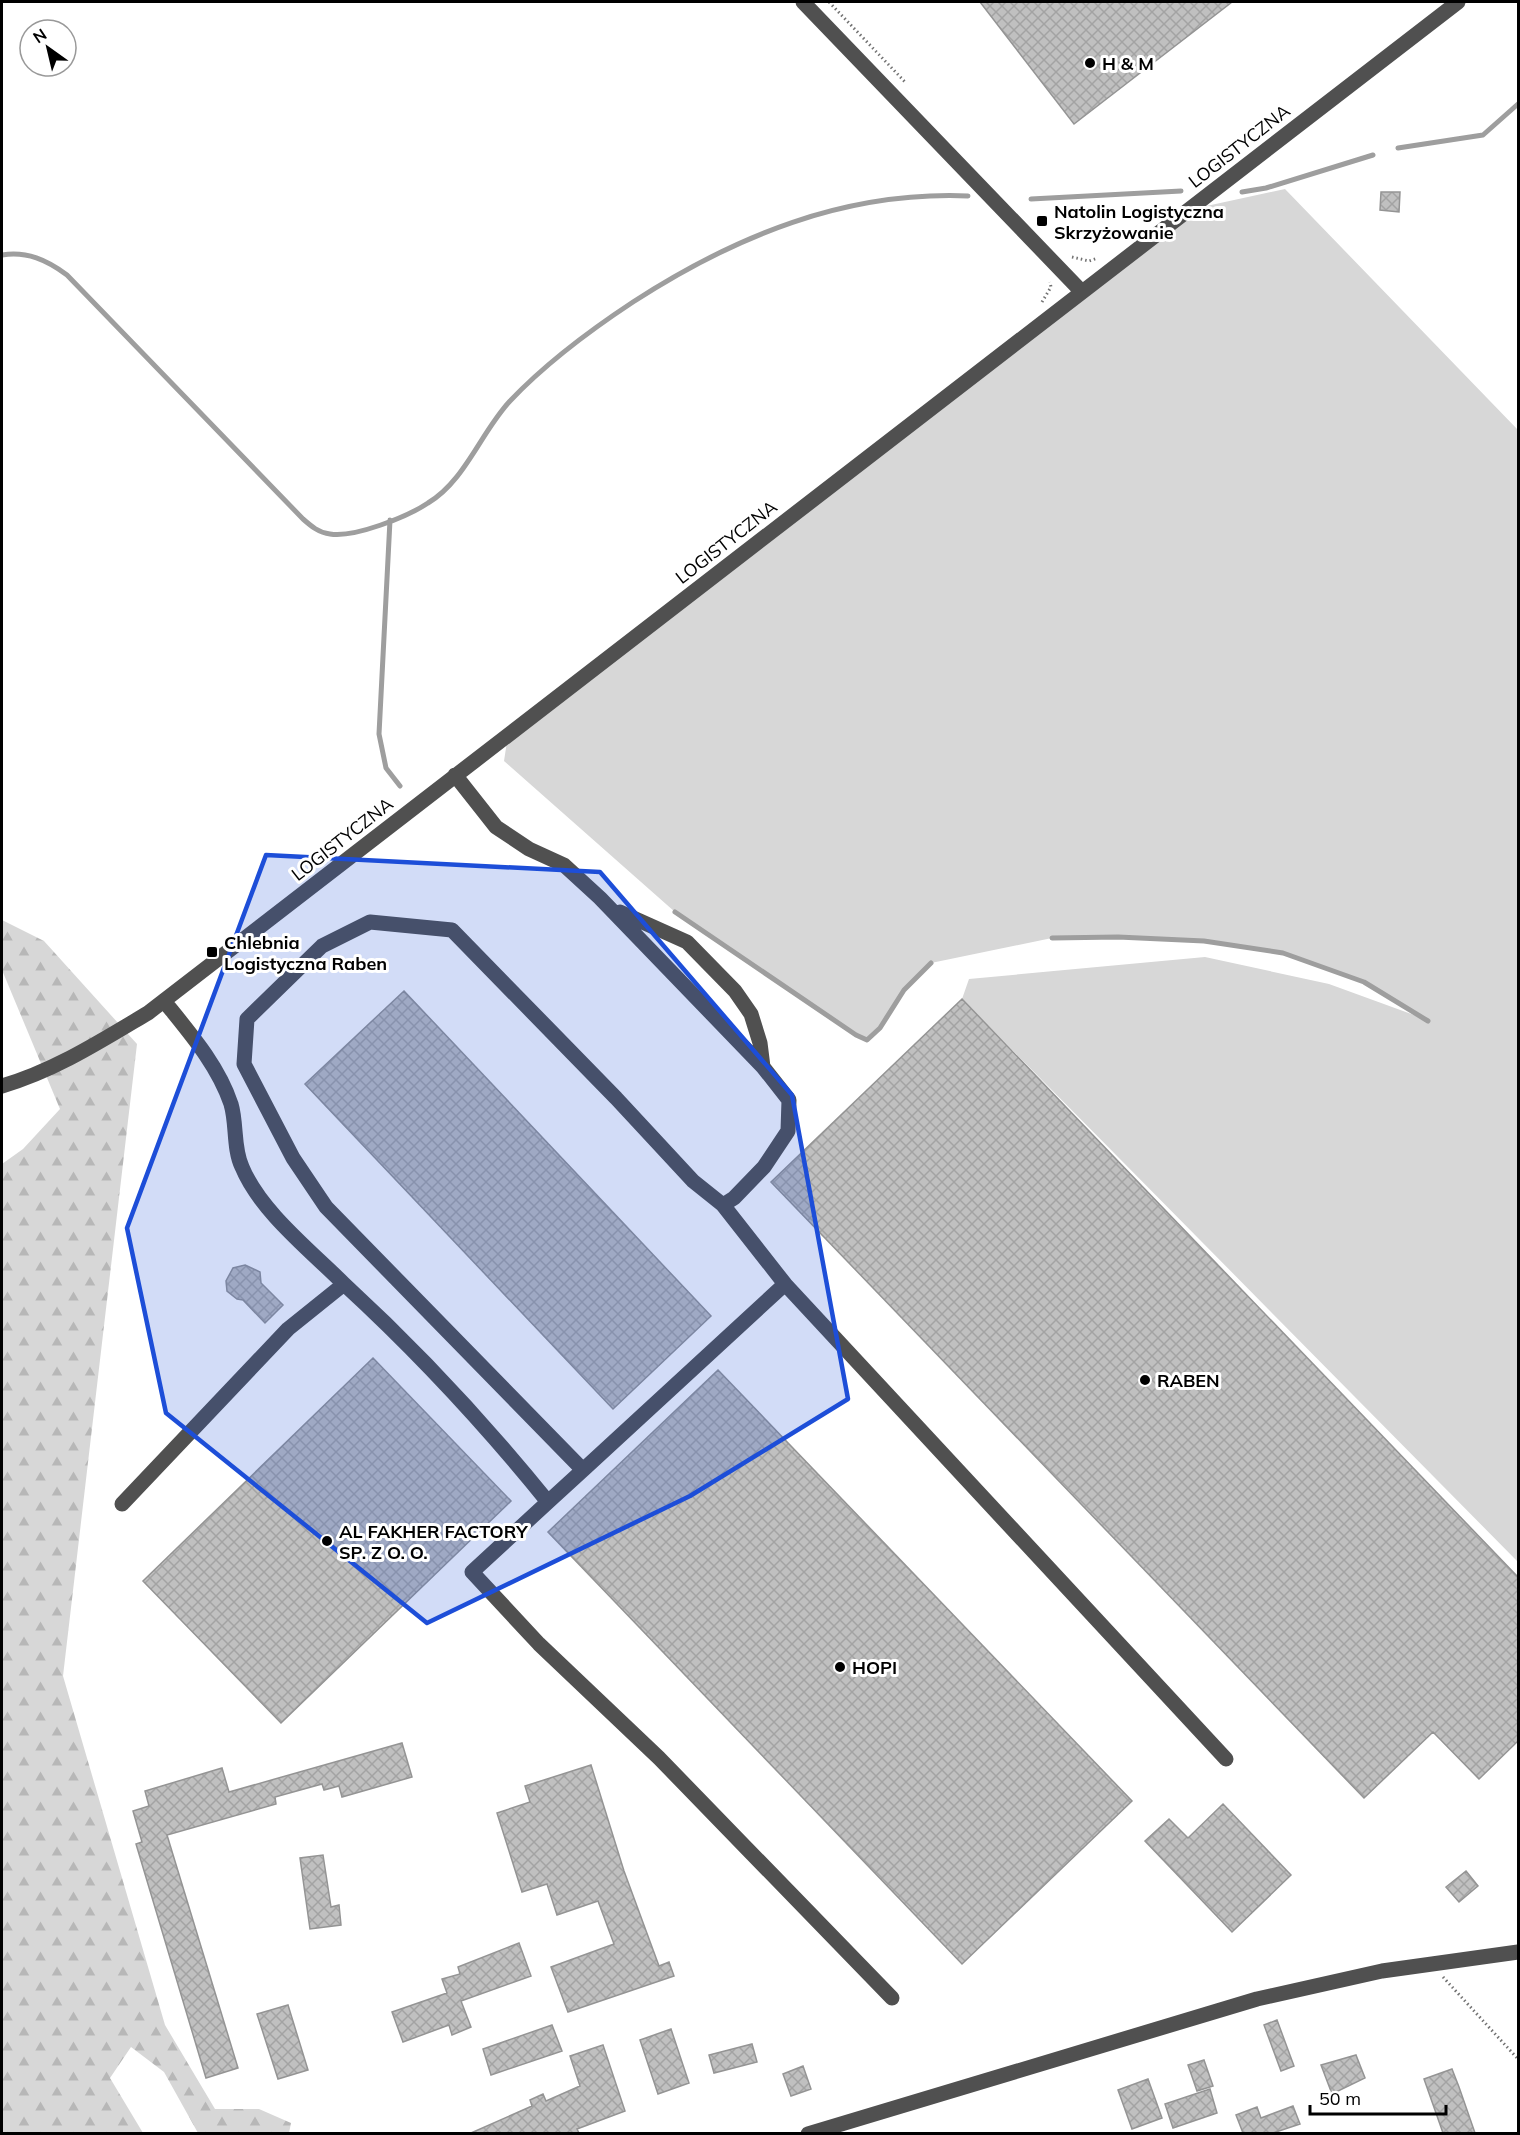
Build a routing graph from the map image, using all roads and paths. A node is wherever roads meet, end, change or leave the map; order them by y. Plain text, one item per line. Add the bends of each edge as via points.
1 (803, 2) edge
2 (1458, 2) edge
3 (1065, 250) dead end
4 (1101, 256) dead end
5 (1082, 292) junction
6 (455, 776) junction
7 (600, 898) junction
8 (164, 1000) junction
9 (763, 1067) junction
10 (2, 1086) edge
11 (723, 1206) junction
12 (344, 1284) junction
13 (786, 1284) junction
14 (583, 1470) junction
15 (548, 1502) junction
16 (122, 1504) dead end
17 (1226, 1759) dead end
18 (1518, 1952) edge
19 (1438, 1962) junction
20 (892, 1998) dead end
21 (1518, 2059) edge
22 (808, 2133) edge

1 - 5 street
2 - 5 street, LOGISTYCZNA
3 - 4 path via 1078,260
5 - 6 street, LOGISTYCZNA
6 - 7 street via 496,827 529,849 564,865
6 - 8 street, LOGISTYCZNA
7 - 9 street
7 - 9 street via 622,914 687,942 722,976 751,1014
8 - 10 street, LOGISTYCZNA via 85,1051
8 - 12 street via 219,1076 231,1105 241,1166 254,1190
9 - 11 street via 789,1100 788,1131 764,1167
11 - 13 street
11 - 14 street via 693,1181 453,930 370,922 321,946 247,1019 244,1064 293,1158 326,1207
12 - 15 street via 494,1435
12 - 16 street via 288,1329
13 - 14 street
13 - 17 street
14 - 15 street
15 - 20 street via 472,1572
18 - 19 street
19 - 21 path via 1446,1982
19 - 22 street via 1257,1999

